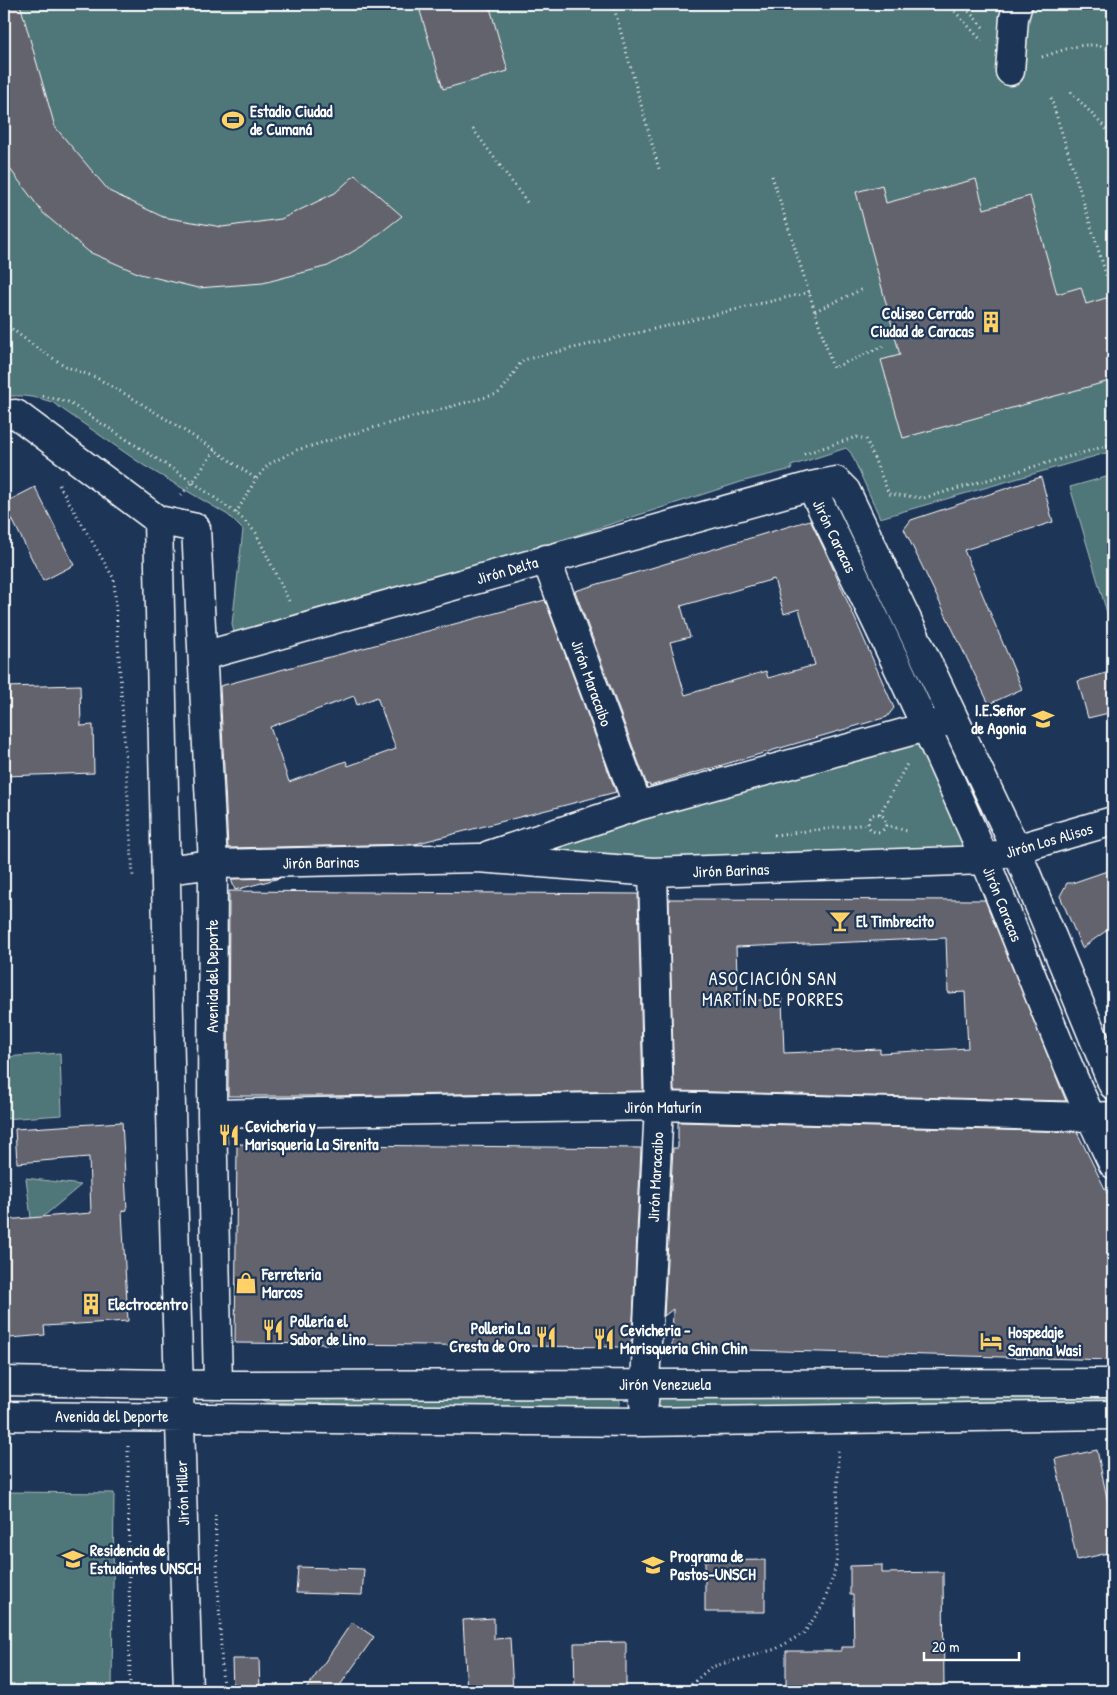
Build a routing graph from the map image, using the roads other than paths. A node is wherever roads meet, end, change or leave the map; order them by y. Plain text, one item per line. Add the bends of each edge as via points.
1 (1018, 4) edge
2 (1010, 71) road end
3 (4, 415) edge
4 (811, 486) junction
5 (158, 520) junction
6 (546, 559) junction
7 (203, 656) junction
8 (954, 719) junction
9 (928, 728) junction
10 (638, 806) junction
11 (1113, 821) edge
12 (1016, 848) junction
13 (478, 858) junction
14 (985, 860) junction
15 (213, 864) junction
16 (166, 870) junction
17 (653, 872) junction
18 (1113, 1085) edge
19 (658, 1106) junction
20 (212, 1114) junction
21 (1102, 1117) edge
22 (1113, 1164) edge
23 (4, 1381) edge
24 (1113, 1383) edge
25 (178, 1384) junction
26 (644, 1384) junction
27 (218, 1385) junction
28 (1113, 1415) edge
29 (4, 1416) edge
30 (179, 1417) junction
31 (643, 1422) junction
32 (188, 1691) edge

1 - 2 street
3 - 5 street via 16,414
4 - 6 street, Jirón Delta
4 - 8 street, Jirón Caracas via 836,481 846,491
4 - 9 street, Jirón Caracas
5 - 7 street, Avenida del Deporte via 196,528
5 - 16 street, Avenida del Deporte
6 - 7 street, Jirón Delta
6 - 10 street, Jirón Maracaibo
7 - 15 street, Avenida del Deporte
8 - 9 street, Jirón Barinas
8 - 12 street, Jirón Caracas
9 - 10 street, Jirón Barinas
9 - 14 street, Jirón Caracas
10 - 13 street, Jirón Barinas
11 - 12 street, Jirón Los Alisos
12 - 14 street, Jirón Los Alisos
12 - 18 street, Jirón Caracas
13 - 15 street, Jirón Barinas
13 - 17 street, Jirón Barinas
14 - 17 street, Jirón Barinas
14 - 21 street, Jirón Caracas
15 - 16 street, Jirón Barinas
15 - 20 street, Avenida del Deporte
16 - 25 street, Avenida del Deporte
17 - 19 street, Jirón Maracaibo
19 - 20 street, Jirón Maturín
19 - 21 street, Jirón Maturín
19 - 26 street, Jirón Maracaibo
20 - 27 street, Avenida del Deporte
21 - 22 street, Jirón Caracas
23 - 25 street, Avenida del Deporte
24 - 26 street, Jirón Venezuela
25 - 27 street, Avenida del Deporte
25 - 30 street, Jirón Miller
26 - 27 street, Jirón Venezuela
26 - 31 street, Jirón Maracaibo
28 - 31 street
29 - 30 street, Avenida del Deporte
30 - 31 street, Avenida del Deporte
30 - 32 street, Jirón Miller

